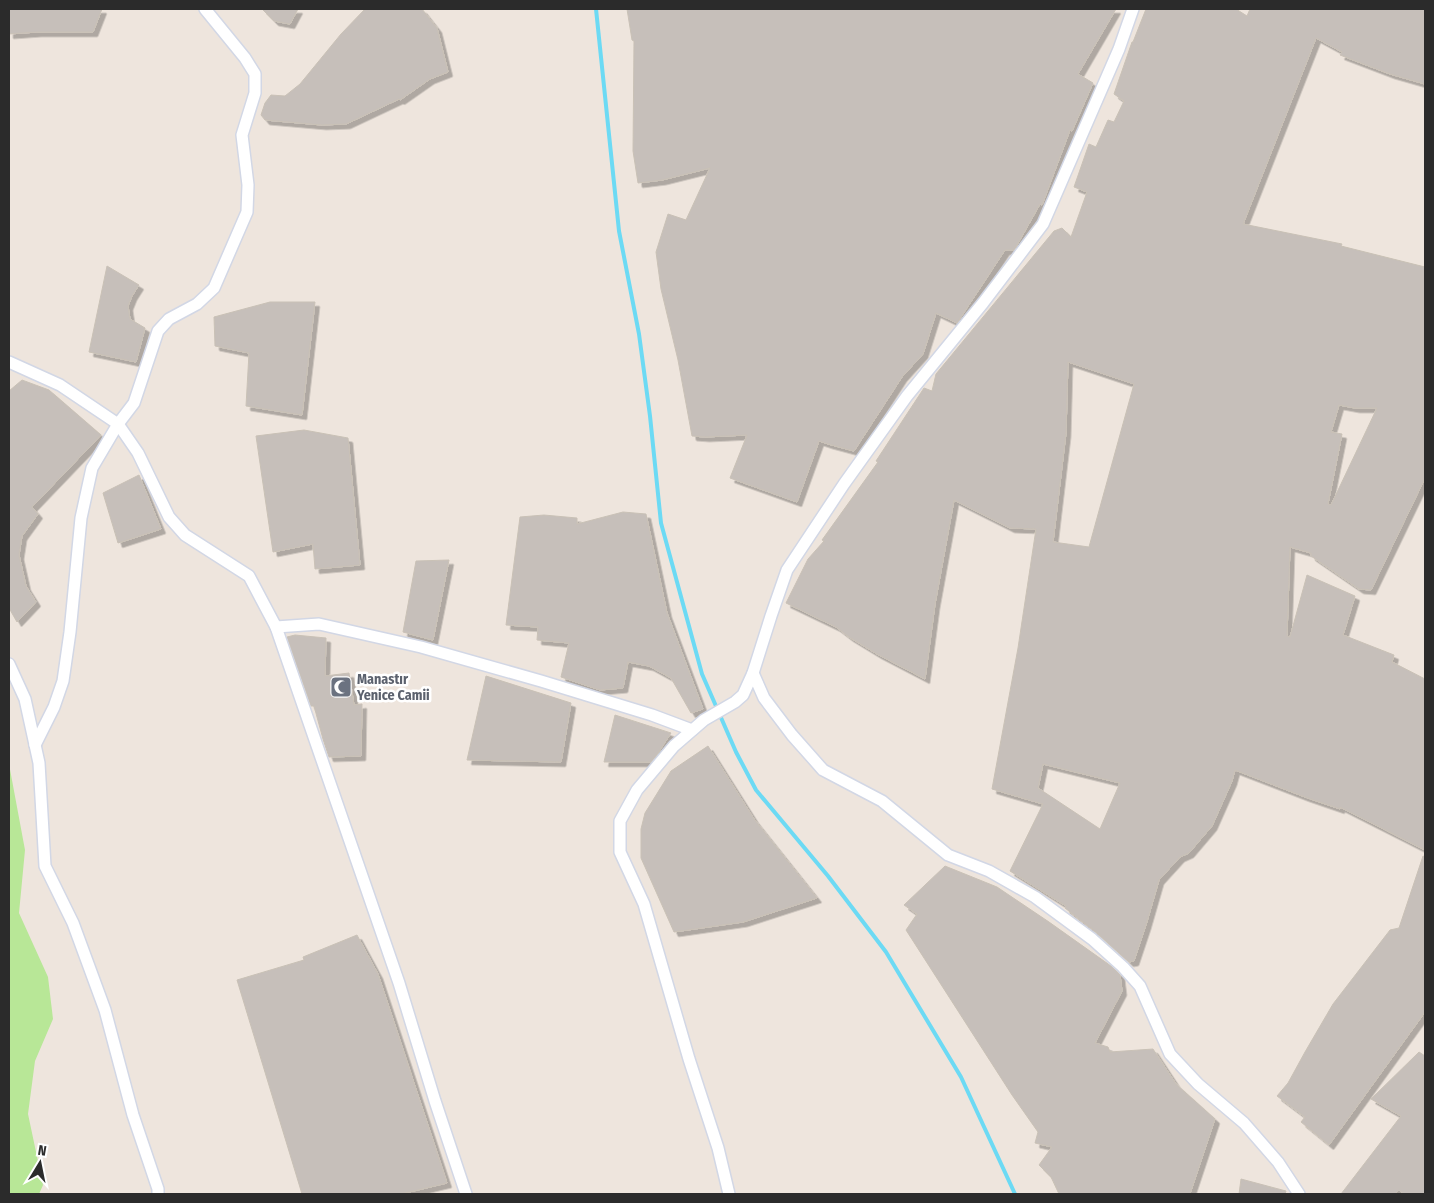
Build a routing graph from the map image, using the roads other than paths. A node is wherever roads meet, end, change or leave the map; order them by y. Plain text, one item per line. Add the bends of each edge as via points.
1 (205, 9) edge
2 (1133, 9) edge
3 (9, 362) edge
4 (118, 424) junction
5 (276, 627) junction
6 (9, 664) edge
7 (753, 673) junction
8 (692, 730) junction
9 (35, 745) junction
10 (158, 1194) edge
11 (466, 1194) edge
12 (729, 1194) edge
13 (1300, 1194) edge

1 - 4 street via 255,74 255,93 242,135 248,185 247,212 214,288 197,304 169,319 158,331 134,403
2 - 7 street via 1043,224 908,396 787,570
3 - 4 street via 60,385
4 - 5 street via 138,453 169,517 185,535 249,576
4 - 9 street via 92,468 81,518 63,681
5 - 8 street via 319,624 421,647 541,681
5 - 11 street via 396,974
6 - 9 street via 24,699
7 - 8 street via 743,695
7 - 13 street via 764,698 823,770 882,801 948,855 989,871 1035,897 1092,939 1123,967 1140,986 1170,1054 1198,1084 1244,1123 1278,1162
8 - 12 street via 637,790 620,821 620,852 644,904
9 - 10 street via 39,763 45,866 73,923 105,1010

